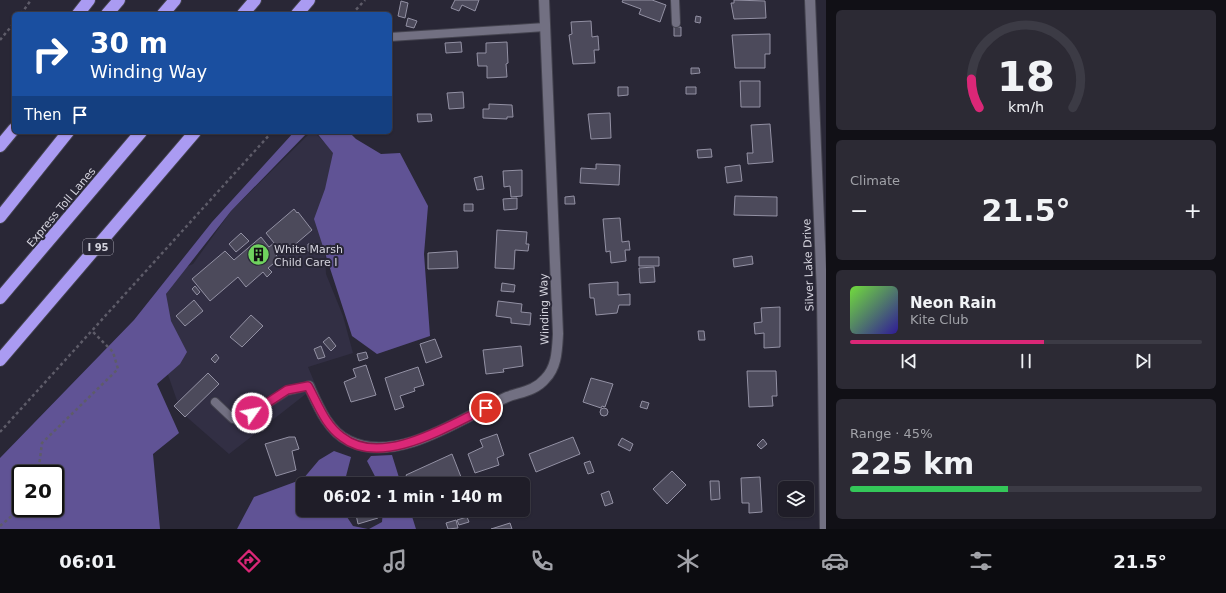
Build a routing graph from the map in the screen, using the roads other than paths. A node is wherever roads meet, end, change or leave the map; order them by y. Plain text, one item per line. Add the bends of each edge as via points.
1 (89, 0) edge
2 (119, 0) edge
3 (175, 0) edge
4 (255, 0) edge
5 (309, 0) edge
6 (544, 0) edge
7 (675, 0) edge
8 (810, 0) edge
9 (80, 12) edge
10 (109, 12) edge
11 (165, 12) edge
12 (244, 12) edge
13 (299, 12) edge
14 (676, 23) dead end
15 (545, 27) junction
16 (392, 37) edge
17 (12, 131) edge
18 (66, 134) edge
19 (139, 134) edge
20 (193, 134) edge
21 (0, 146) edge
22 (0, 217) edge
23 (0, 298) edge
24 (0, 360) edge
25 (308, 386) joint
26 (216, 402) dead end
27 (825, 529) edge

1 - 9 highway
2 - 10 highway
3 - 11 highway
4 - 12 highway
5 - 13 highway
6 - 15 street, Winding Way
7 - 14 lane
8 - 27 street, Silver Lake Drive via 822,294
15 - 16 lane
15 - 25 street, Winding Way via 558,334 555,363 551,372 533,388 414,441 390,448 358,445 342,437 324,416
17 - 21 highway
18 - 22 highway
19 - 23 highway, Express Toll Lanes
20 - 24 highway, I 95
25 - 26 lane via 287,390 242,420 233,419

